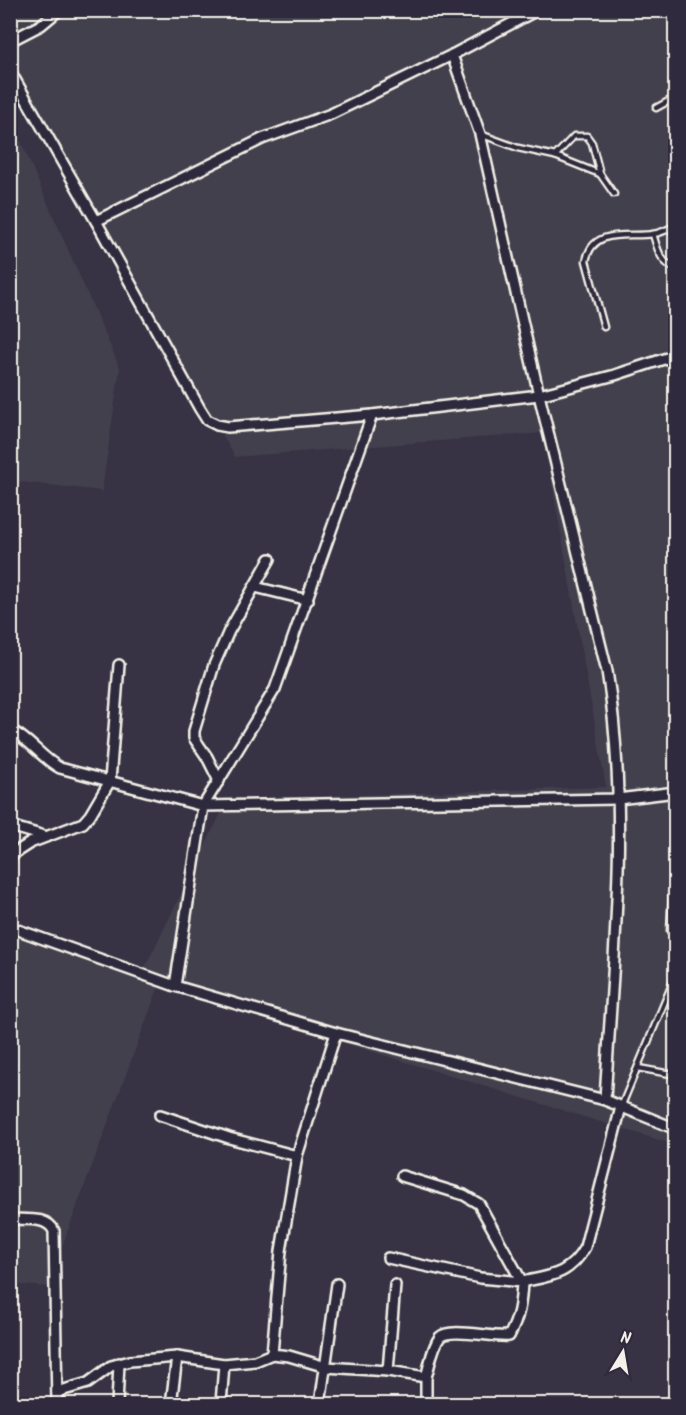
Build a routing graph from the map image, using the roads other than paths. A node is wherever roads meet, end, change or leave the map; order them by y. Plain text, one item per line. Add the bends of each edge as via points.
1 (59, 10) edge
2 (537, 10) edge
3 (10, 41) edge
4 (452, 56) junction
5 (10, 71) edge
6 (675, 97) edge
7 (656, 108) dead end
8 (480, 134) junction
9 (555, 156) junction
10 (600, 174) junction
11 (614, 194) dead end
12 (96, 221) junction
13 (675, 225) edge
14 (653, 234) junction
15 (675, 268) edge
16 (604, 327) dead end
17 (675, 355) edge
18 (539, 395) junction
19 (372, 415) junction
20 (270, 559) dead end
21 (255, 586) junction
22 (308, 600) junction
23 (119, 665) dead end
24 (10, 730) edge
25 (110, 781) junction
26 (219, 781) junction
27 (675, 792) edge
28 (618, 799) junction
29 (203, 806) junction
30 (10, 826) edge
31 (44, 836) junction
32 (10, 859) edge
33 (675, 882) edge
34 (10, 927) edge
35 (670, 932) dead end
36 (675, 980) edge
37 (176, 986) junction
38 (336, 1033) junction
39 (638, 1068) junction
40 (675, 1075) edge
41 (605, 1100) junction
42 (621, 1107) junction
43 (160, 1115) dead end
44 (675, 1129) edge
45 (297, 1156) junction
46 (402, 1176) dead end
47 (10, 1219) edge
48 (388, 1258) dead end
49 (522, 1282) junction
50 (337, 1284) dead end
51 (395, 1286) dead end
52 (272, 1354) junction
53 (177, 1358) junction
54 (119, 1363) junction
55 (224, 1364) junction
56 (326, 1367) junction
57 (388, 1371) junction
58 (426, 1377) junction
59 (57, 1392) junction
60 (57, 1404) edge
61 (117, 1404) edge
62 (171, 1404) edge
63 (221, 1404) edge
64 (320, 1404) edge
65 (426, 1404) edge

1 - 3 street via 41,25
2 - 4 street
4 - 8 street
4 - 12 street via 331,114 262,139
5 - 12 street
6 - 7 lane
8 - 9 lane
8 - 18 street
9 - 10 lane
9 - 10 lane via 574,136 587,136
10 - 11 lane
12 - 19 street via 207,420 228,427
13 - 14 lane
14 - 15 lane via 664,261
14 - 16 lane via 604,238 587,253
17 - 18 street
18 - 19 street
18 - 28 street via 607,671
19 - 22 street
20 - 21 street
21 - 22 street
21 - 26 street via 214,665 194,731 194,738
22 - 26 street via 275,688
23 - 25 street
24 - 25 street via 60,768
25 - 29 street
25 - 31 street via 83,823
26 - 29 street
27 - 28 street
28 - 29 street
28 - 41 street
29 - 37 street
30 - 31 street
31 - 32 street
33 - 35 lane
34 - 37 street
36 - 39 lane
37 - 38 street
38 - 41 street
38 - 45 street
39 - 40 lane
39 - 42 lane
41 - 42 street
42 - 44 street
42 - 49 street via 579,1259 555,1275
43 - 45 street
45 - 52 street via 281,1251
46 - 49 street via 464,1195 479,1204
47 - 59 street via 44,1221 54,1231
48 - 49 street via 480,1278
49 - 58 street via 520,1312 509,1336 450,1331 441,1336 435,1347
50 - 56 street
51 - 57 street
52 - 55 street via 255,1361
52 - 56 street
53 - 54 street
53 - 55 street
53 - 62 street
54 - 59 street via 88,1383
54 - 61 street
55 - 63 street
56 - 57 street
56 - 64 street
57 - 58 street
58 - 65 street
59 - 60 street

